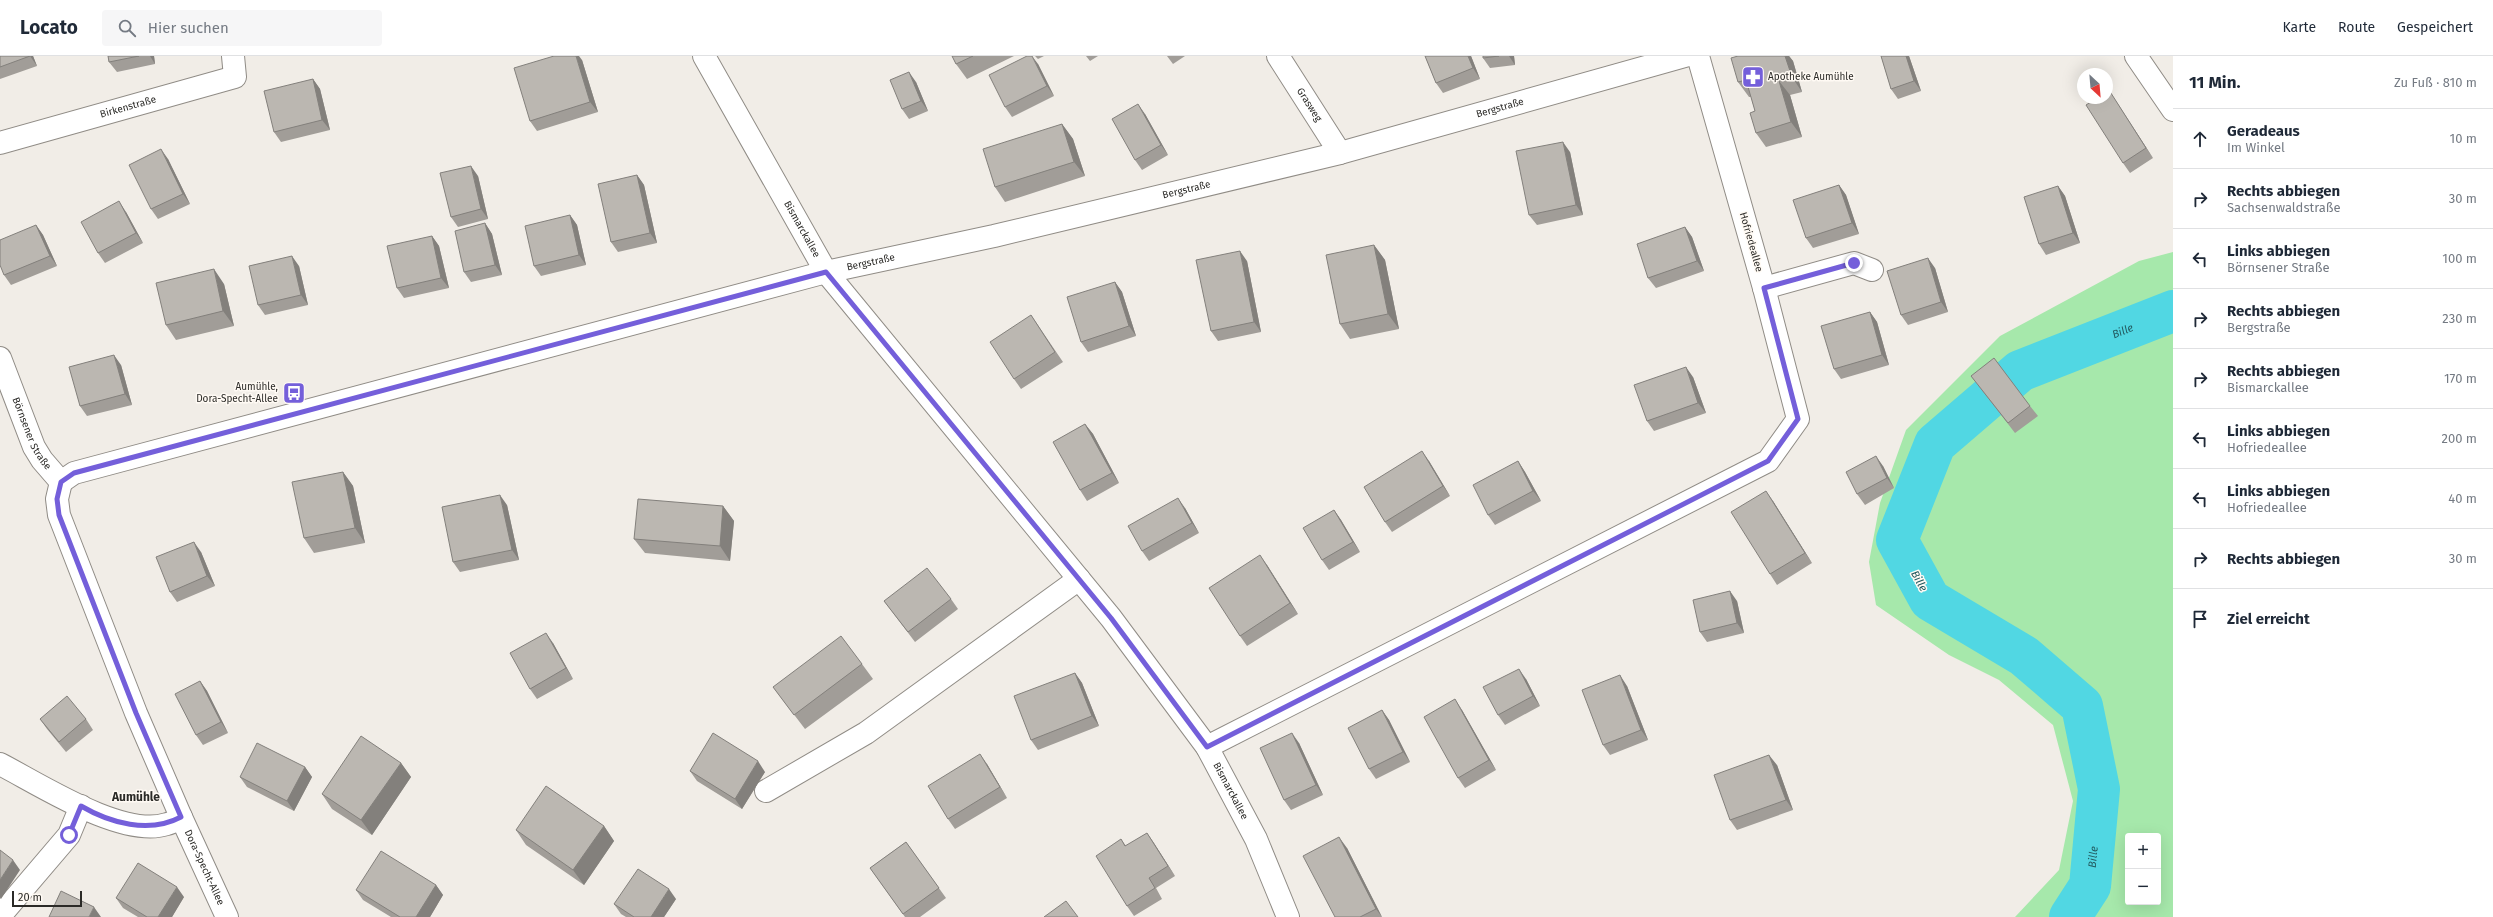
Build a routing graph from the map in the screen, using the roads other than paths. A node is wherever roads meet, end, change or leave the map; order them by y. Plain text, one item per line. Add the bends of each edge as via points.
1 (233, 56) edge
2 (704, 56) edge
3 (1278, 56) edge
4 (1686, 56) edge
5 (1698, 56) edge
6 (2136, 56) edge
7 (2173, 110) edge
8 (0, 143) edge
9 (1340, 153) junction
10 (1872, 270) dead end
11 (826, 272) junction
12 (1764, 288) junction
13 (0, 358) edge
14 (61, 482) junction
15 (1079, 579) junction
16 (1207, 747) junction
17 (0, 764) edge
18 (766, 791) dead end
19 (81, 806) junction
20 (181, 817) junction
21 (0, 916) edge
22 (227, 917) edge
23 (1288, 917) edge

1 - 8 street, Birkenstraße via 235,77
2 - 11 street, Bismarckallee
3 - 9 street, Grasweg
4 - 9 street, Bergstraße
5 - 12 street, Hofriedeallee
6 - 7 street
9 - 11 street, Bergstraße via 994,236
10 - 12 street via 1854,263
11 - 14 street, Bergstraße via 74,473
11 - 15 street, Bismarckallee
12 - 16 street, Hofriedeallee via 1798,419 1768,461
13 - 14 street, Börnsener Straße via 34,447
14 - 20 street via 57,499 59,515 136,713
15 - 16 street, Bismarckallee
15 - 18 street via 866,733
16 - 23 street, Bismarckallee via 1256,839
17 - 19 street
19 - 20 street via 116,821 145,826 166,825
19 - 21 street via 69,835
20 - 22 street, Dora-Specht-Allee

